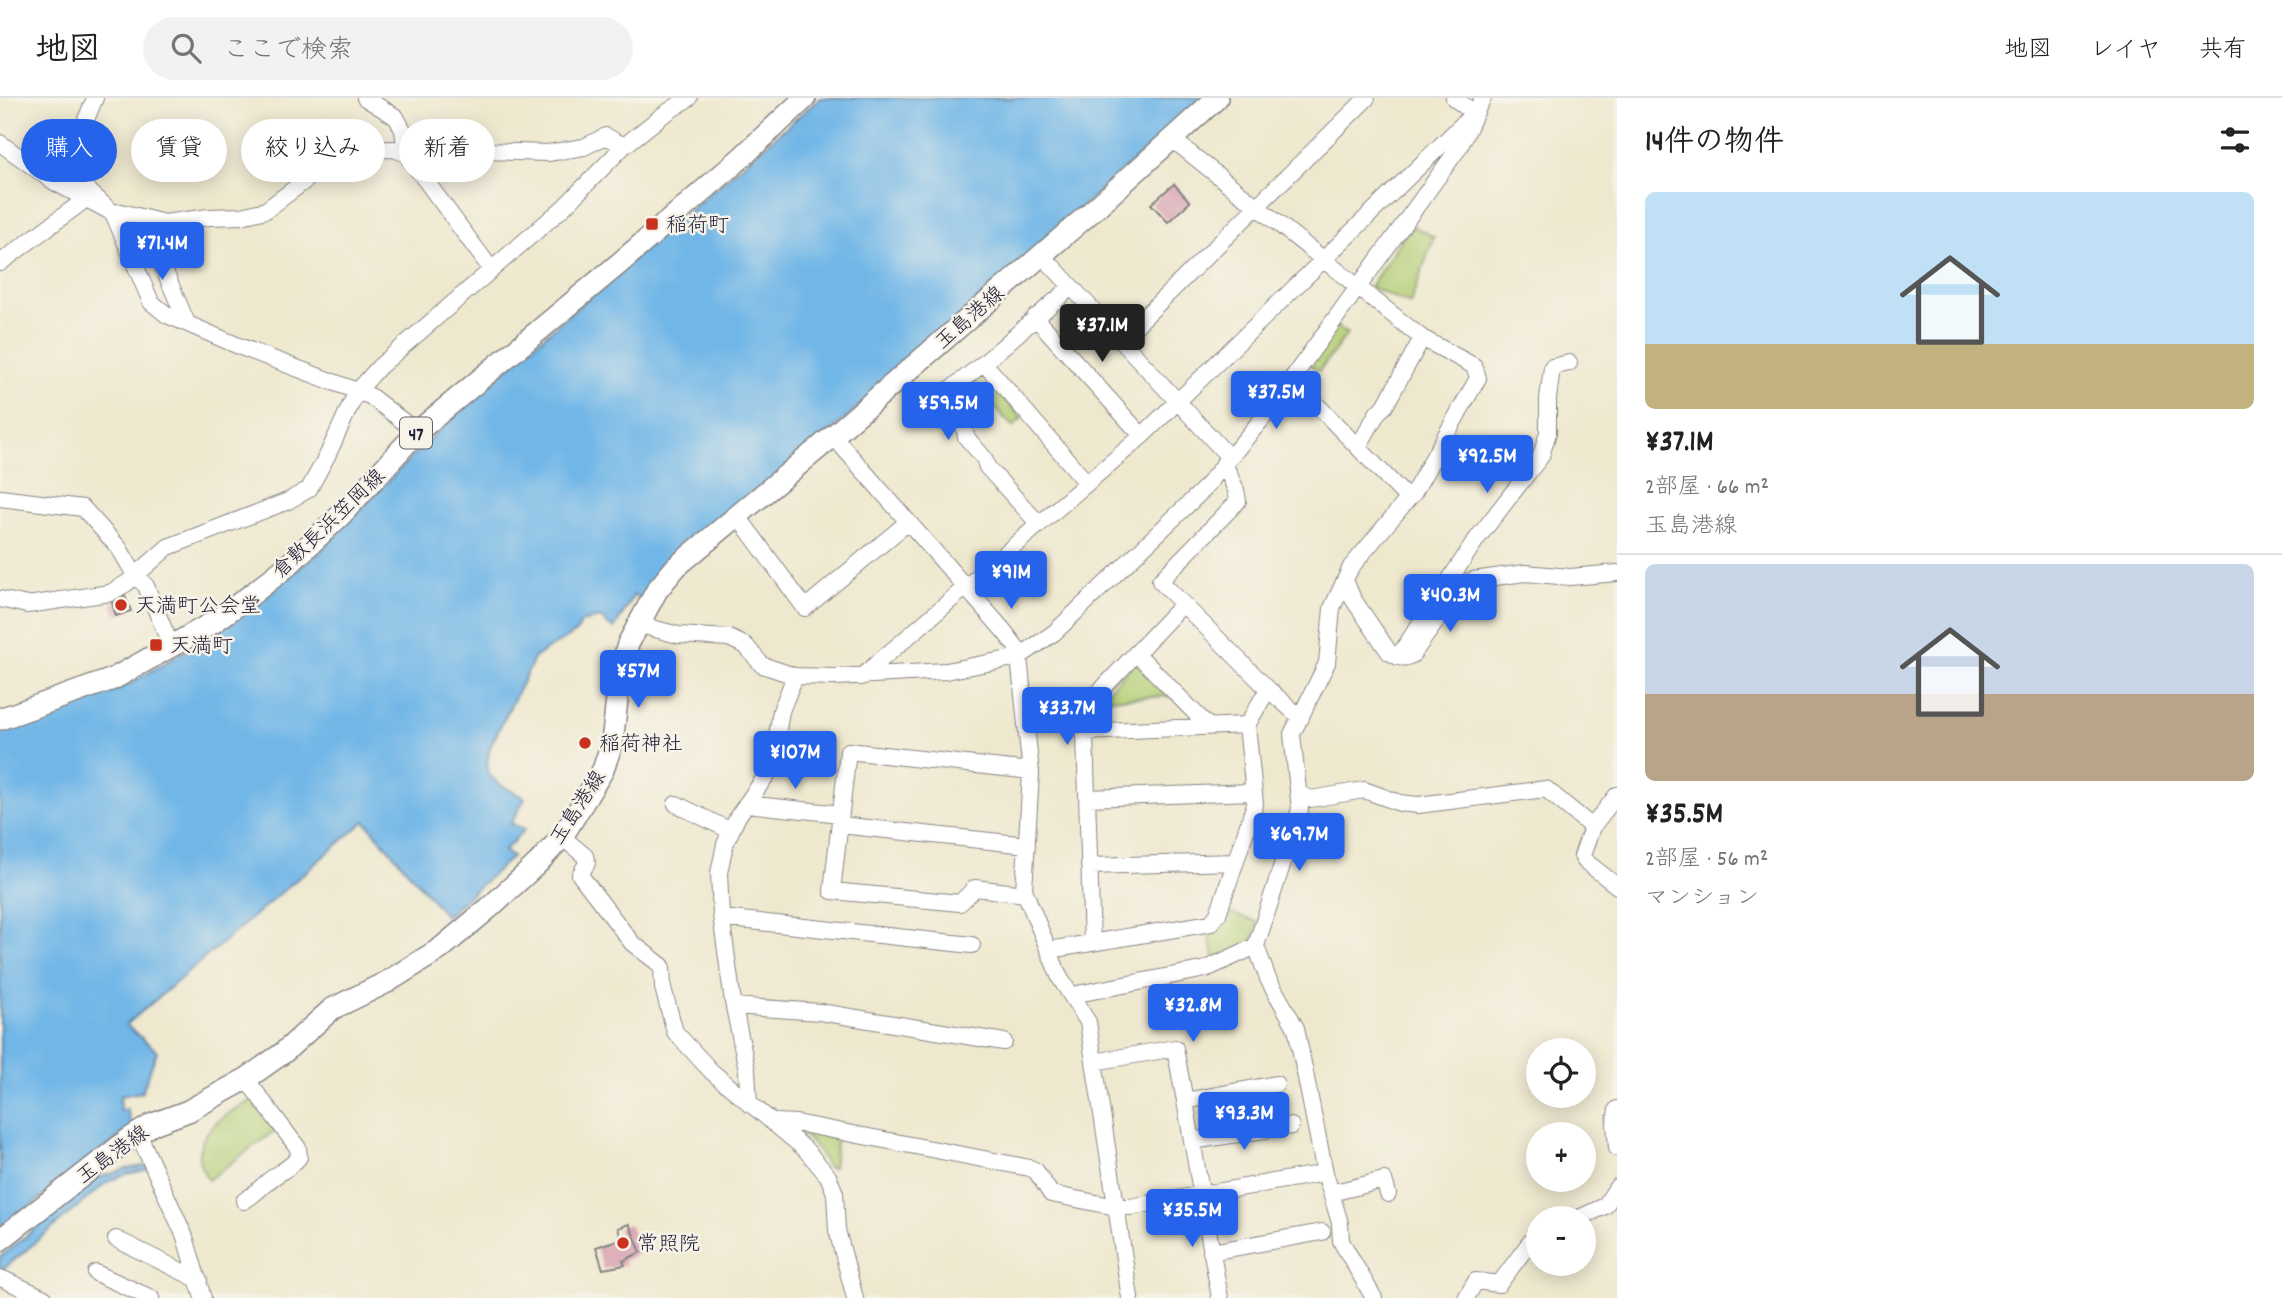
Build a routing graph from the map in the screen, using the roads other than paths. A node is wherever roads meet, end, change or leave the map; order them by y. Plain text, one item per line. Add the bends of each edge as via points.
1 (95, 98) edge
2 (365, 98) edge
3 (689, 98) edge
4 (805, 98) edge
5 (1217, 98) edge
6 (1367, 98) edge
7 (1454, 98) edge
8 (1483, 98) edge
9 (1474, 113) junction
10 (399, 123) edge
11 (1172, 139) junction
12 (0, 143) edge
13 (624, 146) junction
14 (399, 151) edge
15 (495, 151) edge
16 (427, 182) edge
17 (86, 199) junction
18 (1256, 206) junction
19 (113, 213) junction
20 (149, 220) junction
21 (1041, 254) junction
22 (1324, 260) junction
23 (0, 263) edge
24 (491, 269) junction
25 (1070, 287) junction
26 (1360, 287) junction
27 (1035, 317) junction
28 (187, 323) junction
29 (1422, 338) junction
30 (1120, 341) junction
31 (984, 363) junction
32 (1569, 363) dead end
33 (1292, 379) junction
34 (356, 393) junction
35 (1177, 404) junction
36 (417, 432) junction
37 (833, 436) junction
38 (1142, 436) junction
39 (1358, 447) junction
40 (1226, 460) junction
41 (1087, 483) junction
42 (0, 498) edge
43 (1408, 499) junction
44 (737, 515) junction
45 (908, 522) junction
46 (1039, 523) junction
47 (1617, 573) edge
48 (135, 575) junction
49 (1345, 580) junction
50 (964, 586) junction
51 (0, 599) edge
52 (1183, 604) junction
53 (637, 624) junction
54 (171, 646) junction
55 (1136, 653) junction
56 (1019, 657) junction
57 (1398, 657) junction
58 (795, 676) junction
59 (860, 677) junction
60 (1268, 689) junction
61 (1301, 718) junction
62 (0, 719) edge
63 (1247, 725) junction
64 (1209, 727) junction
65 (1084, 732) junction
66 (1031, 771) junction
67 (1253, 792) junction
68 (1299, 794) junction
69 (1617, 795) edge
70 (1087, 798) junction
71 (676, 804) dead end
72 (746, 804) junction
73 (840, 820) junction
74 (1592, 827) junction
75 (731, 831) junction
76 (562, 837) junction
77 (1027, 845) junction
78 (1236, 862) junction
79 (1089, 866) junction
80 (1617, 886) edge
81 (1026, 894) junction
82 (722, 918) junction
83 (1092, 943) junction
84 (972, 945) dead end
85 (1256, 946) junction
86 (1049, 950) junction
87 (1072, 995) junction
88 (734, 1006) junction
89 (1004, 1042) dead end
90 (1094, 1062) junction
91 (246, 1079) junction
92 (1276, 1084) dead end
93 (1185, 1101) junction
94 (749, 1104) junction
95 (1617, 1109) edge
96 (775, 1122) junction
97 (1291, 1126) dead end
98 (138, 1133) junction
99 (1192, 1141) junction
100 (1617, 1148) edge
101 (1325, 1173) junction
102 (1617, 1187) edge
103 (1331, 1193) junction
104 (1201, 1194) junction
105 (1388, 1194) dead end
106 (244, 1201) dead end
107 (1116, 1207) junction
108 (1596, 1210) edge
109 (1322, 1232) dead end
110 (116, 1239) dead end
111 (0, 1240) edge
112 (1526, 1248) edge
113 (1211, 1252) junction
114 (96, 1273) dead end
115 (3, 1279) dead end
116 (199, 1280) junction
117 (44, 1298) edge
118 (151, 1298) edge
119 (203, 1298) edge
120 (855, 1298) edge
121 (1130, 1298) edge
122 (1220, 1298) edge
123 (1374, 1298) edge
124 (1466, 1298) edge

1 - 19 street via 82,129 64,140 60,150 82,184
2 - 10 street
3 - 13 street
4 - 36 main road, 倉敷長浜笠岡線 / 47 via 621,262
5 - 11 main road, 玉島港線
6 - 18 street
7 - 9 street
8 - 9 street
9 - 22 street
9 - 26 street via 1458,149
11 - 18 street
11 - 21 main road, 玉島港線
12 - 17 street
13 - 15 street via 606,136 584,147 548,153
13 - 24 street via 563,208
14 - 20 street via 372,150 337,159 266,209 243,216 163,223
16 - 24 street
17 - 19 street
17 - 23 street
18 - 22 street
18 - 30 street
19 - 20 street
19 - 28 street via 151,302
20 - 28 street
21 - 25 street
21 - 37 main road, 玉島港線
22 - 26 street
22 - 35 street
24 - 34 street via 379,367
25 - 27 street
25 - 30 street
26 - 29 street
26 - 33 street
27 - 31 street
27 - 38 street
28 - 34 street
29 - 39 street
29 - 43 street via 1474,366 1478,378
30 - 35 street
31 - 41 street
31 - 46 street via 943,395 963,421 966,437 987,467
32 - 57 street via 1552,367 1548,433 1541,456 1476,540
33 - 39 street
33 - 40 street
34 - 36 street via 379,401
34 - 48 street via 309,489 168,547
35 - 38 street
35 - 40 street
36 - 54 main road, 倉敷長浜笠岡線 / 47 via 286,567 214,622
37 - 44 main road, 玉島港線
37 - 45 street
38 - 41 street
39 - 43 street
40 - 52 street via 1238,501 1160,581
40 - 56 street via 1203,490 1055,632
41 - 46 street
42 - 48 street via 83,508 119,548
43 - 49 street via 1351,566
44 - 45 street via 805,608
44 - 53 main road, 玉島港線 via 676,567
45 - 50 street
46 - 50 street
47 - 57 street via 1570,577 1525,573 1473,580 1460,588 1412,655
48 - 51 street via 119,589 86,597 27,606
48 - 54 street via 146,586
49 - 57 street via 1389,652
49 - 61 street via 1332,608 1327,663
50 - 56 street via 1004,631
50 - 59 street
52 - 55 street
52 - 60 street
53 - 58 street via 678,635 729,638 746,646 762,665
53 - 76 main road, 玉島港線 via 620,674 612,743 603,770
54 - 62 main road, 倉敷長浜笠岡線 / 47 via 113,679
55 - 64 street
55 - 65 street via 1084,708
56 - 59 street via 946,671
56 - 66 street
58 - 59 street
58 - 72 street via 781,711 773,760
60 - 61 street
60 - 63 street
61 - 68 street via 1292,734
63 - 64 street
63 - 67 street
64 - 65 street
65 - 70 street
66 - 73 street via 848,751
66 - 77 street
67 - 70 street
67 - 78 street via 1255,804
68 - 74 street via 1311,799 1364,790 1418,805 1546,789
68 - 85 street via 1300,809
69 - 74 street
70 - 79 street
71 - 75 street
72 - 73 street
72 - 75 street
73 - 77 street
73 - 81 street via 832,891 960,903 975,888
74 - 80 street via 1582,856
75 - 82 street via 719,873
76 - 91 main road, 玉島港線 via 440,949 332,1009
76 - 94 street via 584,856 587,863 580,875 612,918 632,943 662,966 675,1032
77 - 81 street
78 - 79 street
78 - 83 street via 1219,914 1211,923
79 - 83 street
81 - 86 street
82 - 84 street
82 - 88 street
83 - 86 street
85 - 87 street via 1206,969
85 - 101 street via 1268,979 1296,1028
86 - 87 street via 1059,978
87 - 90 street via 1088,1022
88 - 89 street via 820,1012
88 - 94 street
90 - 93 street via 1175,1048
90 - 107 street
91 - 98 main road, 玉島港線
91 - 106 street via 298,1148 299,1157
92 - 93 street
93 - 99 street
94 - 96 street
95 - 100 street
96 - 107 street via 1030,1168 1051,1194
96 - 120 street via 828,1177
97 - 99 street
98 - 111 main road, 玉島港線
98 - 116 street via 185,1237
99 - 104 street
101 - 103 street
101 - 104 street
102 - 108 street via 1605,1206
103 - 105 street via 1384,1180
103 - 123 street via 1341,1241
104 - 107 street
104 - 113 street
107 - 121 street
109 - 113 street
110 - 116 street
112 - 124 street via 1499,1284 1476,1281
113 - 122 street
114 - 118 street
115 - 117 street
116 - 119 street

